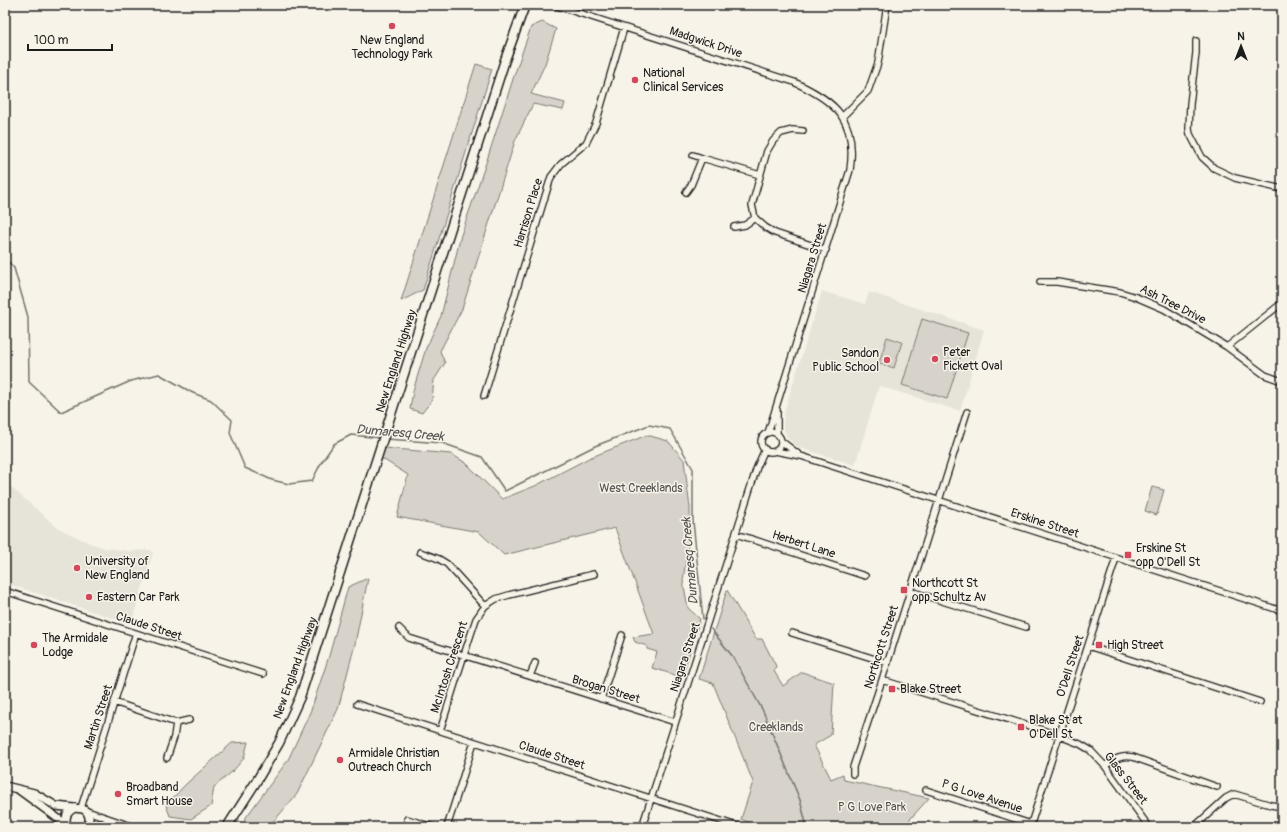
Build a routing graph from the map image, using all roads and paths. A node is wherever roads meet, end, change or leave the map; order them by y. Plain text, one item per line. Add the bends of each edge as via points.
1 (554, 5) edge
2 (887, 5) edge
3 (524, 8) edge
4 (624, 28) junction
5 (1196, 41) dead end
6 (842, 117) junction
7 (803, 131) dead end
8 (693, 155) dead end
9 (702, 158) junction
10 (760, 175) junction
11 (1282, 189) edge
12 (686, 192) dead end
13 (755, 218) junction
14 (734, 228) dead end
15 (826, 250) junction
16 (1040, 282) dead end
17 (1282, 303) edge
18 (1227, 347) junction
19 (1282, 381) edge
20 (484, 396) dead end
21 (777, 405) junction
22 (967, 412) dead end
23 (768, 433) junction
24 (777, 434) junction
25 (781, 442) junction
26 (765, 449) junction
27 (775, 451) junction
28 (800, 456) junction
29 (940, 501) junction
30 (736, 534) junction
31 (420, 552) dead end
32 (1116, 558) junction
33 (594, 574) dead end
34 (865, 576) dead end
35 (5, 591) edge
36 (910, 591) junction
37 (484, 606) junction
38 (1282, 611) edge
39 (1026, 627) dead end
40 (399, 628) dead end
41 (136, 633) junction
42 (792, 633) dead end
43 (622, 635) dead end
44 (1088, 646) junction
45 (464, 655) junction
46 (535, 663) dead end
47 (888, 663) junction
48 (263, 674) dead end
49 (530, 676) junction
50 (882, 680) junction
51 (601, 699) junction
52 (114, 702) junction
53 (1260, 702) dead end
54 (357, 704) dead end
55 (189, 720) dead end
56 (675, 722) junction
57 (176, 723) junction
58 (440, 731) junction
59 (1059, 735) junction
60 (474, 742) junction
61 (167, 758) dead end
62 (1105, 766) junction
63 (853, 774) dead end
64 (5, 786) edge
65 (1217, 787) dead end
66 (18, 790) junction
67 (926, 790) dead end
68 (651, 798) junction
69 (1282, 802) edge
70 (240, 806) junction
71 (80, 808) junction
72 (407, 819) dead end
73 (127, 825) junction
74 (1030, 825) edge
75 (68, 826) edge
76 (87, 827) edge
77 (134, 827) edge
78 (222, 827) edge
79 (227, 827) edge
80 (433, 827) edge
81 (447, 827) edge
82 (642, 827) edge
83 (740, 827) edge
84 (1149, 827) edge
85 (1194, 827) edge

1 - 4 street, Madgwick Drive
2 - 6 street via 878,63 868,91
3 - 70 highway, New England Highway via 300,697 279,743
4 - 6 street, Madgwick Drive via 794,82 827,100
4 - 20 street, Harrison Place via 596,123 586,143 561,164 551,177
5 - 11 street via 1189,128 1202,157 1214,168 1235,178
6 - 15 street, Niagara Street via 850,137 852,156
7 - 10 street via 781,133 773,141 767,151
8 - 9 street
9 - 10 street
9 - 12 street
10 - 13 street via 752,205
13 - 14 street via 745,225
13 - 15 street via 775,233
15 - 21 street, Niagara Street
16 - 18 street, Ash Tree Drive via 1057,282 1136,296 1164,309
17 - 18 street
18 - 19 street, Ash Tree Drive via 1265,375
21 - 23 street, Niagara Street
21 - 24 street, Niagara Street
22 - 29 street, Northcott Street
23 - 24 street
23 - 26 street via 762,439 762,446
24 - 25 street
25 - 27 street
25 - 28 street, Erskine Street
26 - 27 street
26 - 30 street, Niagara Street
27 - 28 street, Erskine Street
28 - 29 street, Erskine Street
29 - 32 street, Erskine Street
29 - 36 street, Northcott Street
30 - 34 street, Herbert Lane
30 - 56 street, Niagara Street
31 - 37 street via 447,564
32 - 38 street, Erskine Street
32 - 44 street, O'Dell Street
33 - 37 street via 509,595
35 - 41 street, Claude Street
36 - 39 street
36 - 47 street, Northcott Street
37 - 45 street, McIntosh Crescent via 476,619
40 - 45 street, Brogan Street via 409,638
41 - 48 street, Claude Street
41 - 52 street, Martin Street
42 - 47 street
43 - 51 street
44 - 53 street
44 - 59 street, O'Dell Street
45 - 49 street, Brogan Street
45 - 58 street, McIntosh Crescent
46 - 49 street
47 - 50 street, Northcott Street
49 - 51 street, Brogan Street
50 - 59 street
50 - 63 street, Northcott Street via 853,767
51 - 56 street, Brogan Street
52 - 57 street
52 - 71 street, Martin Street
54 - 58 street, Claude Street
55 - 57 street
56 - 68 street, Niagara Street
57 - 61 street
58 - 60 street, Claude Street
59 - 62 street, Glass Street via 1090,750
59 - 74 street, O'Dell Street
60 - 68 street, Claude Street
60 - 81 street
62 - 65 street via 1115,759 1133,757
62 - 84 street, Glass Street
64 - 66 main road
66 - 71 main road via 34,793 56,806
66 - 75 main road
67 - 74 street, P G Love Avenue
68 - 82 street, Niagara Street
68 - 83 street, Claude Street
69 - 85 street via 1277,806 1234,794 1226,798
70 - 78 highway, New England Highway
70 - 79 highway, New England Highway
71 - 73 street
71 - 75 main road via 68,813
71 - 76 main road via 89,817
72 - 80 street
73 - 76 street via 108,822
73 - 77 street

